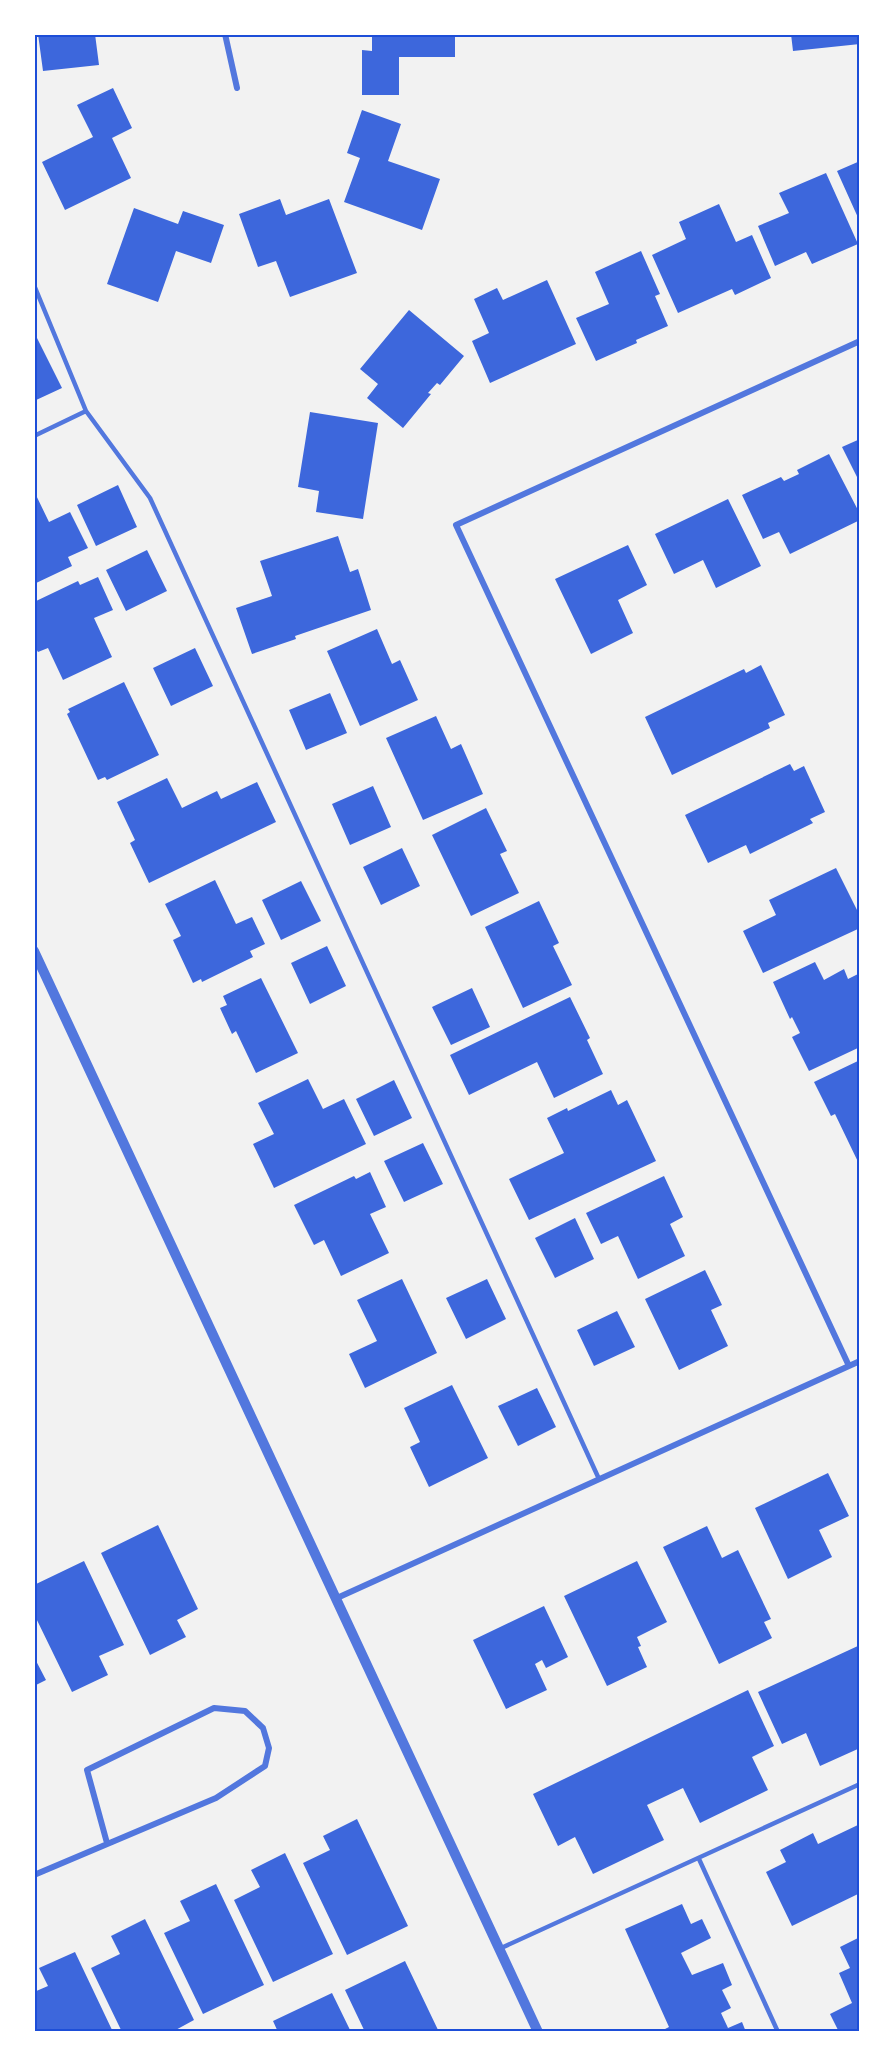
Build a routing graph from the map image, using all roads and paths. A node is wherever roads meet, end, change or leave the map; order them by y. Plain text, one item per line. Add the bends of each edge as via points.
1 (225, 34) edge
2 (237, 88) dead end
3 (34, 285) edge
4 (860, 341) edge
5 (86, 411) junction
6 (34, 436) edge
7 (34, 951) edge
8 (860, 1361) edge
9 (849, 1366) junction
10 (599, 1479) junction
11 (337, 1598) junction
12 (860, 1784) edge
13 (107, 1843) junction
14 (699, 1859) junction
15 (34, 1875) edge
16 (499, 1949) junction
17 (538, 2031) edge
18 (778, 2031) edge

1 - 2 street
3 - 5 lane
4 - 9 street via 456,525
5 - 6 lane
5 - 10 lane via 150,498
7 - 11 street
8 - 9 street
9 - 10 street
10 - 11 street
11 - 16 street
12 - 14 lane
13 - 13 street via 87,1770 214,1708 245,1711 263,1728 270,1748 265,1766 216,1798
13 - 15 street
14 - 16 lane
14 - 18 lane
16 - 17 street

